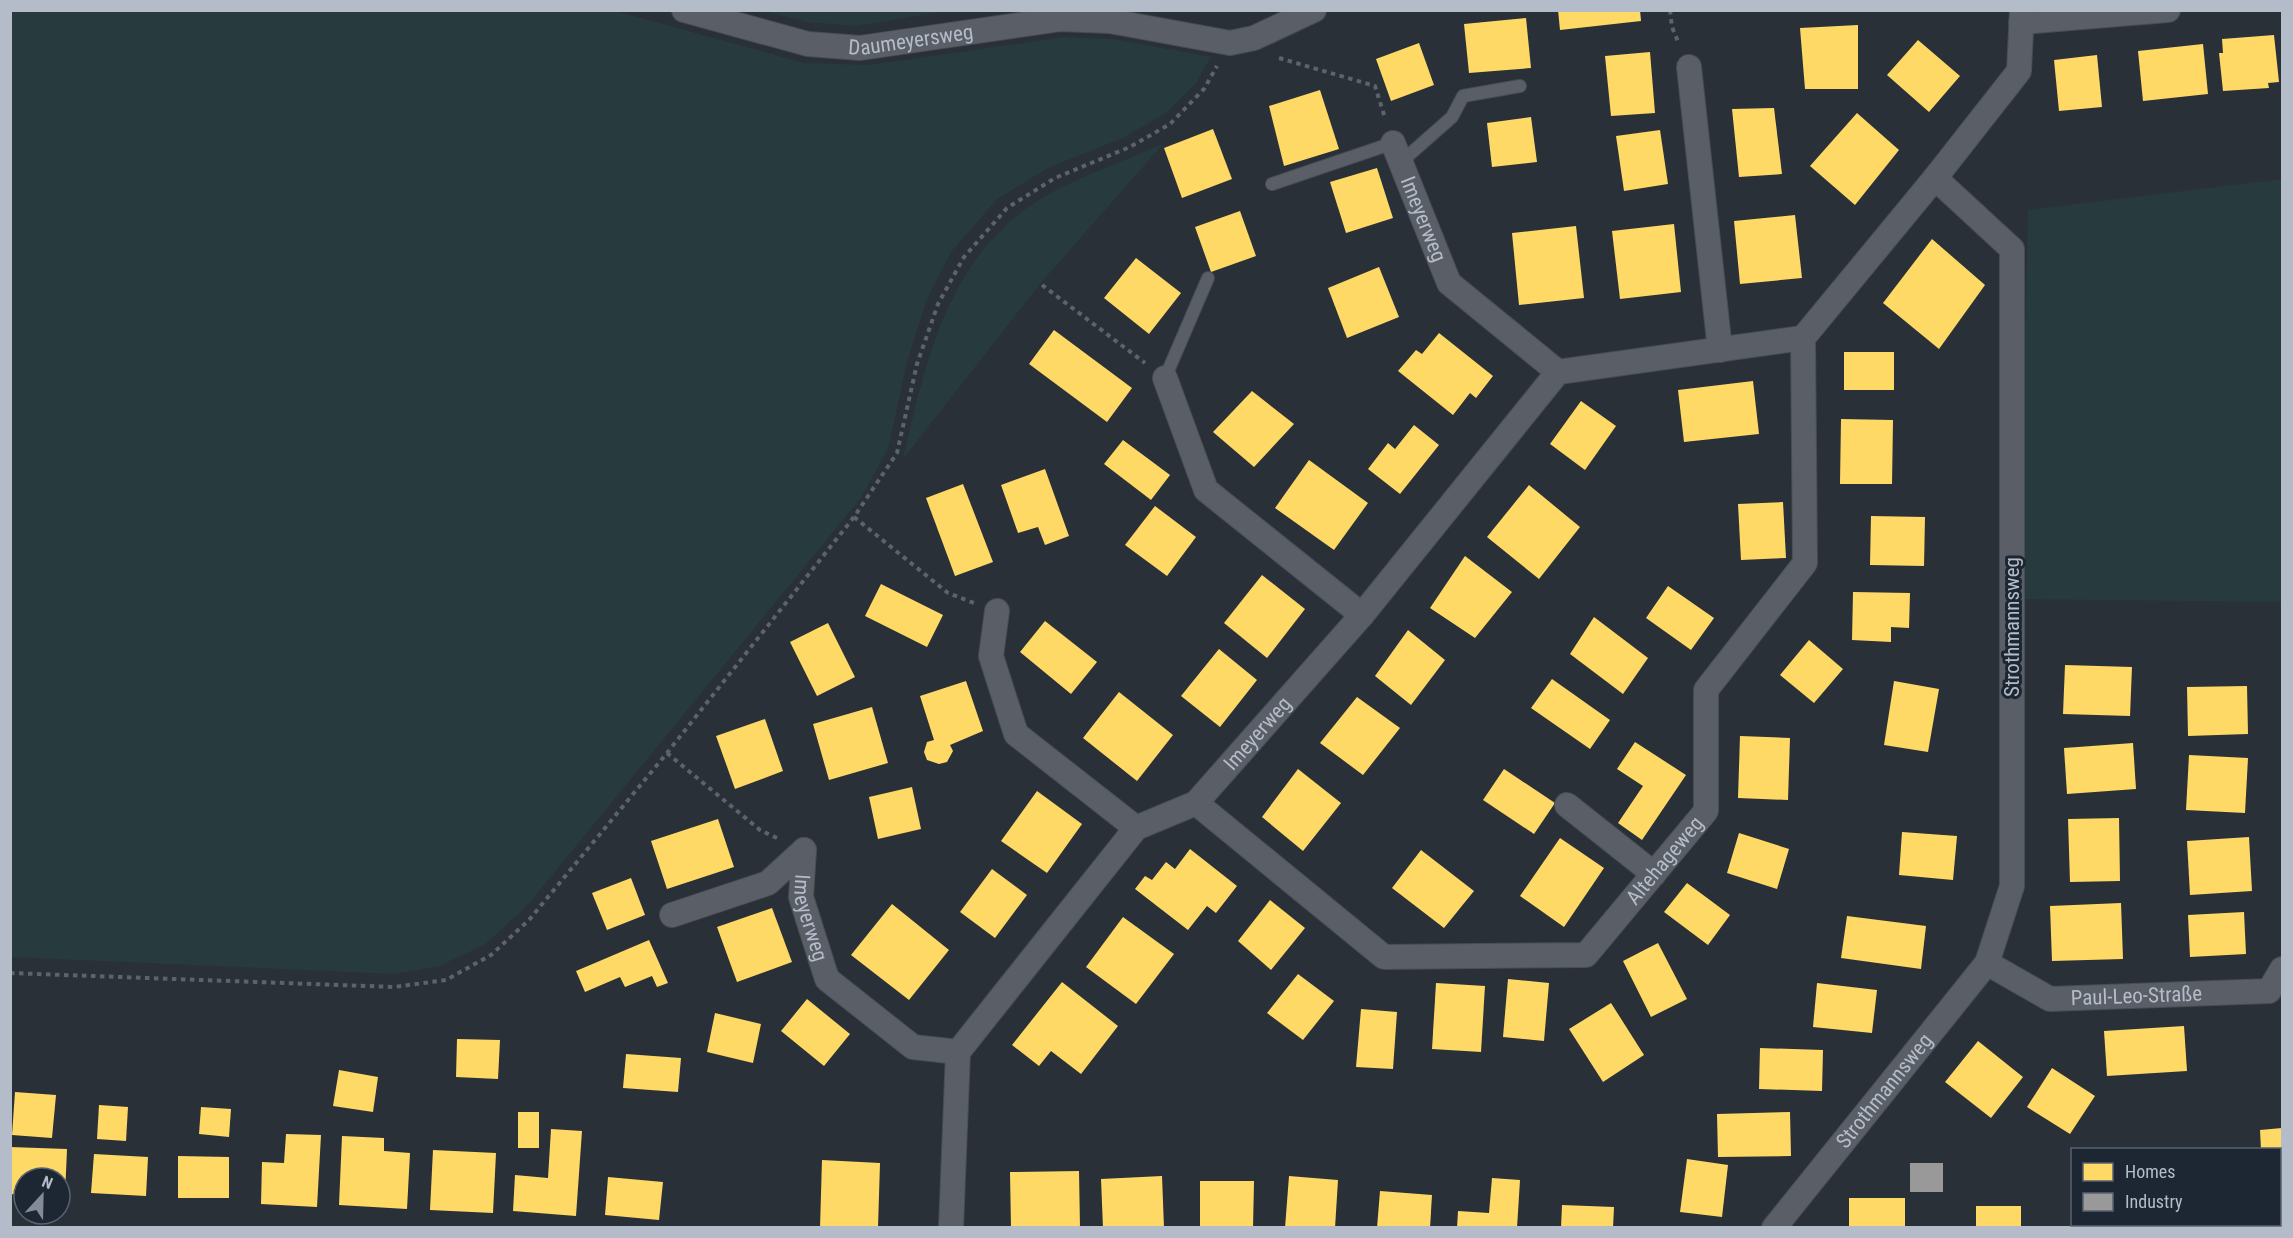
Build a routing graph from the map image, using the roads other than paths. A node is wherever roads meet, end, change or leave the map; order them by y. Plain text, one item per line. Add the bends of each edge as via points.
1 (684, 10) edge
2 (1314, 10) edge
3 (2168, 10) edge
4 (2021, 16) edge
5 (1689, 67) road end
6 (1520, 86) dead end
7 (1397, 153) junction
8 (1935, 178) junction
9 (1272, 184) dead end
10 (1208, 279) dead end
11 (1803, 338) junction
12 (1720, 350) junction
13 (1558, 372) junction
14 (1165, 378) joint
15 (997, 611) road end
16 (1362, 615) junction
17 (1196, 803) junction
18 (1567, 805) dead end
19 (1136, 828) junction
20 (1654, 874) junction
21 (672, 915) dead end
22 (1987, 963) junction
23 (2283, 969) edge
24 (958, 1052) junction
25 (951, 1227) edge
26 (1774, 1227) edge

1 - 2 street, Daumeyersweg via 808,44 860,48 1060,19 1110,21 1230,43 1254,38
3 - 4 street
4 - 8 street via 2019,71
5 - 12 street
6 - 7 lane via 1463,96 1452,117
7 - 9 lane
7 - 13 street, Imeyerweg via 1449,284
8 - 11 street
8 - 22 street, Strothmannsweg via 2012,249 2012,886
10 - 14 lane
11 - 12 street
11 - 20 street, Altehageweg via 1805,563 1707,690 1706,811
12 - 13 street
13 - 16 street, Imeyerweg
14 - 16 street via 1206,490
15 - 19 street via 991,656 1016,734
16 - 17 street, Imeyerweg
17 - 19 street, Imeyerweg
17 - 20 street, Altehageweg via 1384,957 1586,955
18 - 20 street
19 - 24 street, Imeyerweg
21 - 24 street, Imeyerweg via 768,883 804,850 801,897 826,979 913,1047
22 - 23 street, Paul-Leo-Straße via 2050,999 2269,991
22 - 26 street, Strothmannsweg
24 - 25 street

